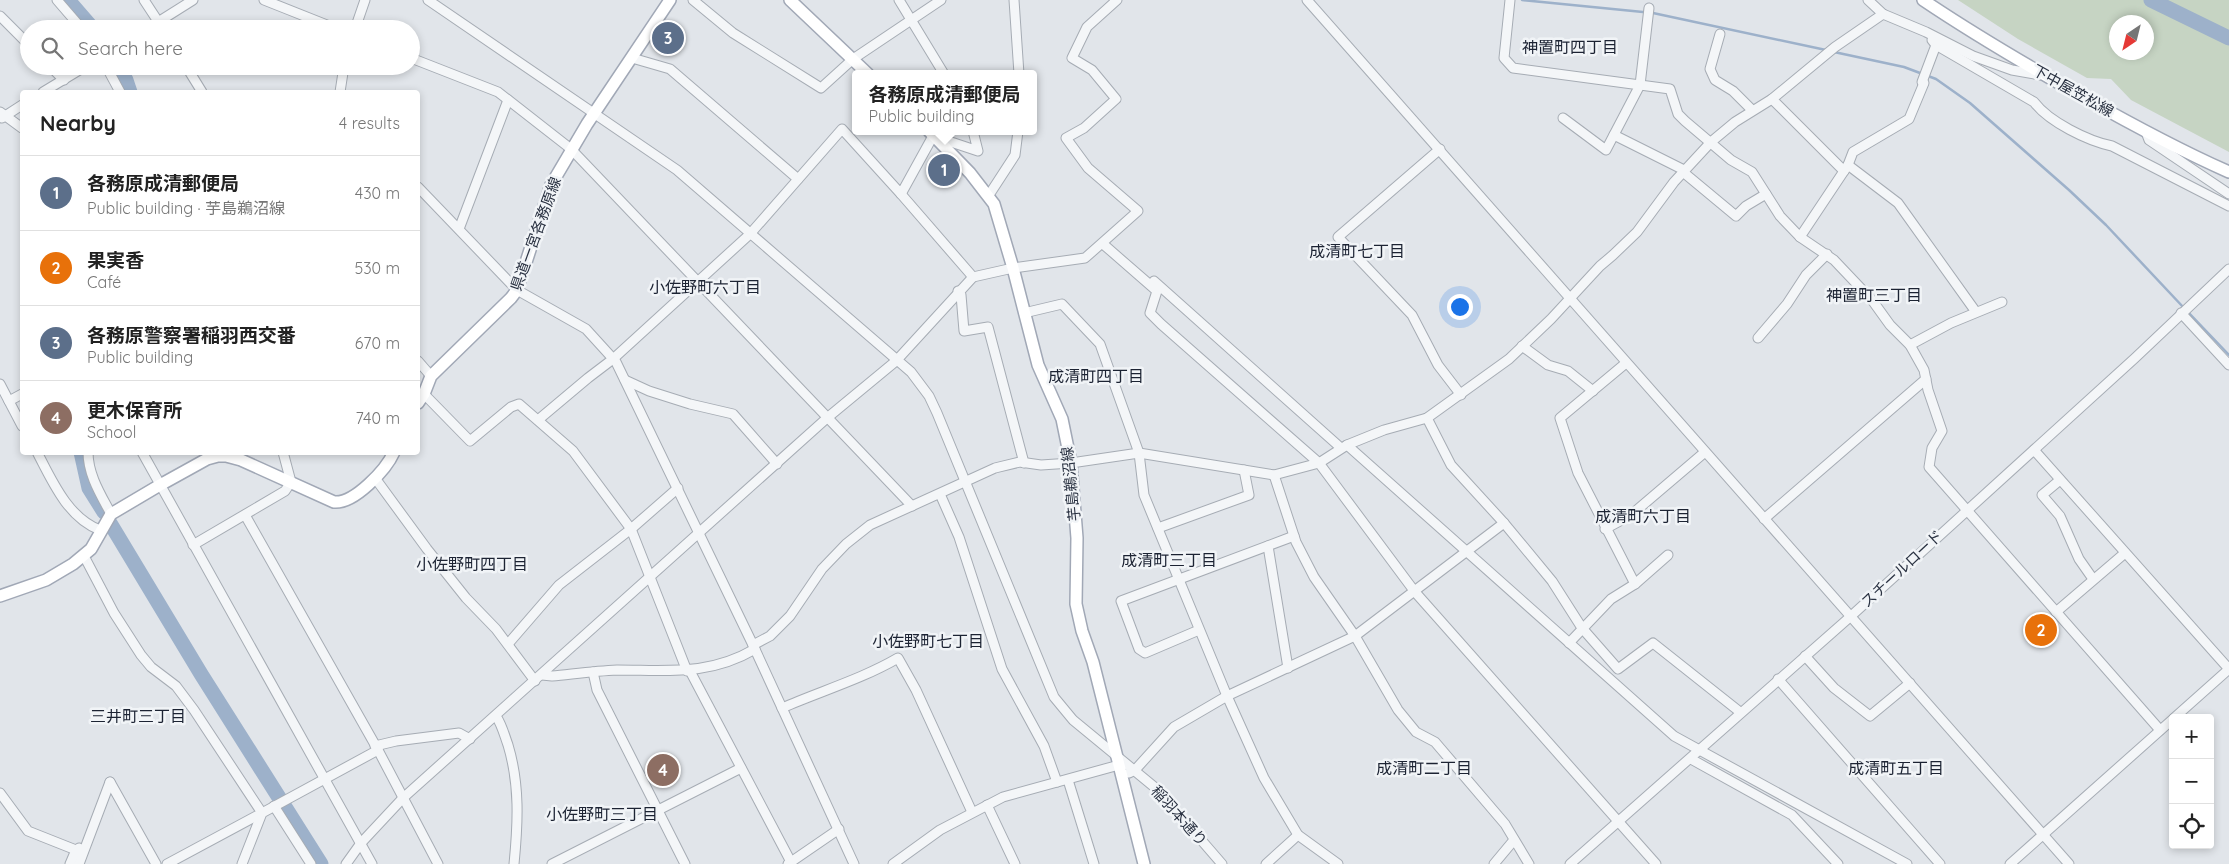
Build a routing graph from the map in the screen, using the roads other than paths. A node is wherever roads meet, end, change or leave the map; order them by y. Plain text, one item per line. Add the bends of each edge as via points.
1 (57, 0) edge
2 (144, 0) edge
3 (193, 0) edge
4 (264, 0) edge
5 (365, 0) edge
6 (428, 0) edge
7 (670, 0) edge
8 (693, 0) edge
9 (790, 0) edge
10 (899, 0) edge
11 (941, 0) edge
12 (1014, 0) edge
13 (1117, 0) edge
14 (1307, 0) edge
15 (1868, 0) edge
16 (1923, 0) edge
17 (1510, 2) edge
18 (1649, 11) dead end
19 (1883, 14) junction
20 (0, 16) edge
21 (74, 20) edge
22 (158, 20) edge
23 (167, 20) edge
24 (314, 20) edge
25 (358, 20) edge
26 (911, 20) junction
27 (1926, 32) junction
28 (1720, 34) dead end
29 (20, 36) edge
30 (1936, 45) junction
31 (632, 58) junction
32 (853, 59) junction
33 (420, 62) edge
34 (864, 70) edge
35 (942, 70) edge
36 (1019, 70) edge
37 (59, 75) edge
38 (72, 75) edge
39 (111, 75) edge
40 (192, 75) edge
41 (343, 75) edge
42 (2045, 75) junction
43 (64, 80) junction
44 (1640, 84) junction
45 (46, 90) edge
46 (119, 90) edge
47 (201, 90) edge
48 (340, 90) edge
49 (1772, 99) junction
50 (508, 100) junction
51 (20, 106) edge
52 (1752, 110) junction
53 (595, 115) junction
54 (2, 116) edge
55 (1563, 118) dead end
56 (20, 127) edge
57 (2146, 132) junction
58 (930, 135) edge
59 (933, 135) edge
60 (936, 135) edge
61 (974, 135) edge
62 (1018, 135) edge
63 (1614, 135) junction
64 (1711, 142) junction
65 (571, 149) junction
66 (1440, 149) junction
67 (1846, 168) junction
68 (1684, 171) junction
69 (2229, 172) edge
70 (798, 179) junction
71 (420, 189) edge
72 (902, 194) junction
73 (1766, 194) junction
74 (2229, 194) edge
75 (989, 195) junction
76 (2229, 206) edge
77 (459, 229) junction
78 (750, 234) junction
79 (1800, 237) junction
80 (1102, 244) junction
81 (1827, 254) junction
82 (1013, 268) junction
83 (2229, 268) edge
84 (1136, 273) junction
85 (973, 277) junction
86 (697, 282) junction
87 (517, 290) junction
88 (958, 291) junction
89 (1569, 298) junction
90 (2002, 302) dead end
91 (1976, 312) junction
92 (1024, 313) junction
93 (2181, 313) junction
94 (1758, 338) dead end
95 (1910, 345) junction
96 (1522, 346) junction
97 (613, 359) junction
98 (896, 361) junction
99 (420, 363) edge
100 (1626, 363) junction
101 (2229, 365) edge
102 (431, 376) junction
103 (1926, 379) junction
104 (625, 380) junction
105 (0, 384) edge
106 (1593, 391) junction
107 (20, 395) edge
108 (1461, 395) junction
109 (421, 398) edge
110 (9, 401) junction
111 (827, 418) junction
112 (1427, 418) junction
113 (538, 420) junction
114 (20, 422) edge
115 (1344, 446) junction
116 (2034, 450) junction
117 (1705, 452) junction
118 (1138, 453) junction
119 (39, 455) edge
120 (88, 455) edge
121 (144, 455) edge
122 (284, 455) edge
123 (392, 455) edge
124 (1024, 462) junction
125 (1071, 463) junction
126 (777, 464) junction
127 (1319, 464) junction
128 (1244, 470) junction
129 (1274, 475) junction
130 (375, 478) junction
131 (2060, 480) junction
132 (291, 482) junction
133 (966, 483) junction
134 (160, 485) junction
135 (678, 488) junction
136 (940, 494) junction
137 (912, 506) junction
138 (1968, 509) junction
139 (111, 514) junction
140 (245, 515) junction
141 (1764, 519) junction
142 (1504, 523) junction
143 (1158, 528) junction
144 (631, 529) junction
145 (1605, 529) junction
146 (100, 530) junction
147 (700, 534) junction
148 (1294, 536) junction
149 (193, 545) junction
150 (1268, 546) junction
151 (1466, 552) junction
152 (2125, 553) junction
153 (1668, 555) dead end
154 (84, 556) junction
155 (650, 578) junction
156 (1178, 579) junction
157 (2093, 579) junction
158 (1635, 584) junction
159 (1415, 592) junction
160 (0, 596) edge
161 (2056, 612) junction
162 (1850, 617) junction
163 (1582, 628) junction
164 (1199, 630) junction
165 (1355, 636) junction
166 (1569, 643) junction
167 (508, 644) junction
168 (754, 647) junction
169 (1805, 656) junction
170 (1288, 668) junction
171 (2229, 669) edge
172 (689, 671) junction
173 (593, 672) junction
174 (539, 678) junction
175 (1778, 679) junction
176 (1910, 683) junction
177 (1227, 696) junction
178 (782, 708) junction
179 (1740, 712) junction
180 (2178, 714) edge
181 (496, 716) junction
182 (2169, 722) edge
183 (2160, 730) junction
184 (470, 739) junction
185 (376, 748) junction
186 (1699, 750) junction
187 (1691, 758) junction
188 (1118, 760) junction
189 (741, 768) junction
190 (1134, 770) junction
191 (1123, 778) junction
192 (324, 779) junction
193 (1068, 780) junction
194 (1057, 782) junction
195 (0, 793) edge
196 (403, 798) junction
197 (280, 803) junction
198 (987, 805) junction
199 (658, 810) junction
200 (972, 812) junction
201 (262, 813) junction
202 (1618, 822) junction
203 (839, 829) junction
204 (1298, 835) junction
205 (2043, 835) junction
206 (1514, 840) junction
207 (361, 843) junction
208 (86, 844) junction
209 (76, 850) junction
210 (789, 863) edge
211 (70, 864) edge
212 (78, 864) edge
213 (85, 864) edge
214 (156, 864) edge
215 (167, 864) edge
216 (242, 864) edge
217 (311, 864) edge
218 (346, 864) edge
219 (372, 864) edge
220 (438, 864) edge
221 (514, 864) edge
222 (552, 864) edge
223 (685, 864) edge
224 (854, 864) edge
225 (893, 864) edge
226 (1015, 864) edge
227 (1094, 864) edge
228 (1144, 864) edge
229 (1222, 864) edge
230 (1266, 864) edge
231 (1338, 864) edge
232 (1494, 864) edge
233 (1529, 864) edge
234 (1570, 864) edge
235 (1656, 864) edge
236 (1838, 864) edge
237 (1907, 864) edge
238 (1940, 864) edge
239 (2010, 864) edge
240 (2069, 864) edge

1 - 21 street
2 - 22 street
3 - 23 street
4 - 24 street
5 - 25 street
6 - 53 street, 稲羽本通り
7 - 31 main road, 県道一宮各務原線
8 - 32 street via 733,33 821,88
9 - 32 main road
10 - 26 street
11 - 26 street
12 - 36 street
13 - 80 street via 1087,27 1072,58 1092,70 1116,99 1084,128 1066,138 1088,168 1138,210
14 - 66 street
15 - 19 street
16 - 42 main road, 下中屋笠松線 via 1976,36
17 - 44 street via 1504,58 1513,68
18 - 44 street
19 - 27 street
19 - 49 street via 1830,51
20 - 29 street
26 - 32 street
26 - 35 street
27 - 30 street
27 - 42 street via 1973,56 2012,70
28 - 52 street via 1710,69 1716,80
30 - 67 street via 1909,119 1853,152
30 - 76 street via 2034,102 2042,113
31 - 53 main road, 県道一宮各務原線
31 - 70 street via 670,68
32 - 34 main road
33 - 50 street via 498,92
37 - 43 street
38 - 43 street
39 - 46 street
40 - 47 street
41 - 48 street
42 - 57 main road, 下中屋笠松線
43 - 45 street
44 - 63 street
44 - 64 street via 1670,89 1678,114
49 - 52 street
49 - 67 street
50 - 65 street
50 - 77 street
51 - 54 street
52 - 64 street
53 - 65 main road, 県道一宮各務原線
53 - 78 street, 稲羽本通り via 677,170
54 - 56 street
55 - 63 street via 1606,150
57 - 69 main road, 下中屋笠松線
57 - 74 street via 2149,140
58 - 72 street
59 - 75 main road, 芋島鵜沼線
60 - 61 street via 978,151
62 - 75 street via 1015,155
63 - 68 street
64 - 68 street
64 - 73 street via 1731,160 1752,172
65 - 86 street
65 - 87 main road, 県道一宮各務原線 via 550,185
66 - 89 street
66 - 108 street via 1338,237 1412,316 1438,365
67 - 79 street
67 - 91 street via 1898,203
68 - 73 street via 1736,216
68 - 89 street via 1638,232
70 - 72 street via 842,129
70 - 78 street
71 - 77 street
72 - 85 street
73 - 79 street via 1780,216
75 - 82 main road, 芋島鵜沼線
77 - 87 street
78 - 86 street
78 - 98 street, 稲羽本通り
79 - 81 street
80 - 82 street via 1085,258
80 - 84 street
81 - 94 street via 1806,275
81 - 95 street
82 - 85 street
82 - 92 main road, 芋島鵜沼線
83 - 93 street, スチールロード
84 - 115 street via 1140,268
84 - 127 street via 1157,291 1150,313 1160,324
85 - 88 street
86 - 97 street
86 - 111 street
87 - 97 street via 586,329
87 - 102 main road, 県道一宮各務原線
88 - 98 street
88 - 124 street via 962,294 964,331 988,327
89 - 96 street via 1552,319
89 - 100 street
90 - 91 street
91 - 95 street
92 - 118 street via 1062,304 1100,344
92 - 125 main road, 芋島鵜沼線 via 1038,365 1062,419
93 - 101 street
93 - 116 street, スチールロード
95 - 103 street
96 - 106 street via 1548,365 1568,372
96 - 108 street
97 - 104 street
97 - 113 street
98 - 111 street
98 - 133 street, 稲羽本通り via 911,372 929,396
99 - 102 street
100 - 106 street
100 - 117 street
102 - 109 main road, 県道一宮各務原線
103 - 138 street via 1942,431 1932,448 1929,467
103 - 141 street
104 - 126 street via 673,398 733,414
104 - 135 street
105 - 110 street
106 - 145 street via 1560,418 1578,473
107 - 110 street
108 - 112 street
109 - 113 street via 470,440 519,404
110 - 114 street
111 - 126 street
111 - 137 street
112 - 115 street
112 - 142 street via 1452,465
113 - 144 street via 574,451
115 - 127 street
115 - 151 street
116 - 131 street
116 - 138 street, スチールロード
117 - 141 street
117 - 145 street via 1631,515
118 - 125 street
118 - 128 street
118 - 143 street via 1144,495
119 - 146 street via 58,493 90,526
120 - 139 street via 98,490
121 - 134 street
122 - 132 street
123 - 130 main road
124 - 125 street via 1041,465
124 - 133 street via 995,468
125 - 188 main road, 芋島鵜沼線 via 1077,538 1076,604
126 - 147 street
127 - 129 street
127 - 159 street
128 - 129 street
128 - 143 street via 1250,495
129 - 148 street
130 - 132 main road via 350,499 340,503
130 - 167 street via 426,549
131 - 152 street
131 - 157 street via 2042,495 2060,516 2079,559
132 - 134 main road via 226,456 207,460
132 - 140 street via 285,491
133 - 136 street
133 - 188 street, 稲羽本通り via 1054,696 1073,720
134 - 139 main road
134 - 149 street
135 - 144 street
135 - 147 street
136 - 137 street
136 - 194 street via 959,537 1002,669 1044,746
137 - 168 street via 870,526 846,544 822,569 790,616
138 - 161 street
138 - 162 street, スチールロード
139 - 146 main road
140 - 149 street
140 - 185 street
141 - 162 street
142 - 151 street
142 - 163 street via 1552,581
143 - 156 street
144 - 155 street
144 - 167 street via 559,585
145 - 158 street
146 - 154 main road
147 - 155 street
147 - 168 street
148 - 150 street
148 - 165 street via 1314,578
149 - 192 street
150 - 156 street
150 - 170 street
151 - 159 street
151 - 166 street
152 - 157 street
152 - 171 street
153 - 158 street
154 - 160 main road via 46,580
154 - 201 street via 141,655 176,686
155 - 172 street
155 - 174 street
156 - 164 street
156 - 164 street via 1121,601 1138,649 1145,653
157 - 161 street
158 - 163 street via 1611,599
159 - 165 street
159 - 202 street
161 - 183 street
162 - 169 street, スチールロード
162 - 176 street
163 - 166 street
163 - 179 street via 1618,669 1653,643
164 - 177 street
165 - 170 street
165 - 206 street via 1398,710 1416,732 1435,742 1505,824
166 - 186 street via 1674,736
167 - 174 street
168 - 172 street via 736,660
168 - 178 street
169 - 175 street, スチールロード
169 - 176 street via 1834,688 1870,716
170 - 177 street
171 - 180 street
172 - 173 street
172 - 189 street
173 - 174 street
173 - 199 street via 597,690
174 - 181 street
175 - 179 street, スチールロード
175 - 238 street
176 - 205 street
177 - 190 street via 1174,727
177 - 204 street via 1264,778
178 - 200 street via 870,674 898,658
178 - 203 street
179 - 186 street, スチールロード
181 - 184 street
181 - 221 street via 501,722 517,787
182 - 183 street
183 - 205 street
184 - 185 street via 459,733 396,741
184 - 196 street
185 - 192 street
185 - 196 street
186 - 187 street, スチールロード
186 - 237 street
187 - 202 street, スチールロード
187 - 236 street via 1792,815
188 - 190 street, 稲羽本通り
188 - 191 main road, 芋島鵜沼線
188 - 193 street
189 - 199 street
189 - 210 street
190 - 191 street
190 - 229 street, 稲羽本通り via 1158,790
191 - 228 main road, 芋島鵜沼線
192 - 197 street
192 - 207 street
193 - 194 street
193 - 227 street
194 - 198 street via 1003,797
195 - 209 street via 28,831
196 - 207 street
196 - 220 street
197 - 201 street
197 - 217 street
198 - 200 street
198 - 226 street
199 - 222 street
199 - 223 street
200 - 225 street via 940,830
201 - 215 street
201 - 216 street
202 - 234 street, スチールロード
202 - 235 street
203 - 210 street
203 - 224 street
204 - 230 street
204 - 231 street
205 - 239 street
205 - 240 street
206 - 232 street
206 - 233 street
207 - 218 street
207 - 219 street
208 - 209 street
208 - 212 street
208 - 213 street
208 - 214 street via 110,782
209 - 211 street

